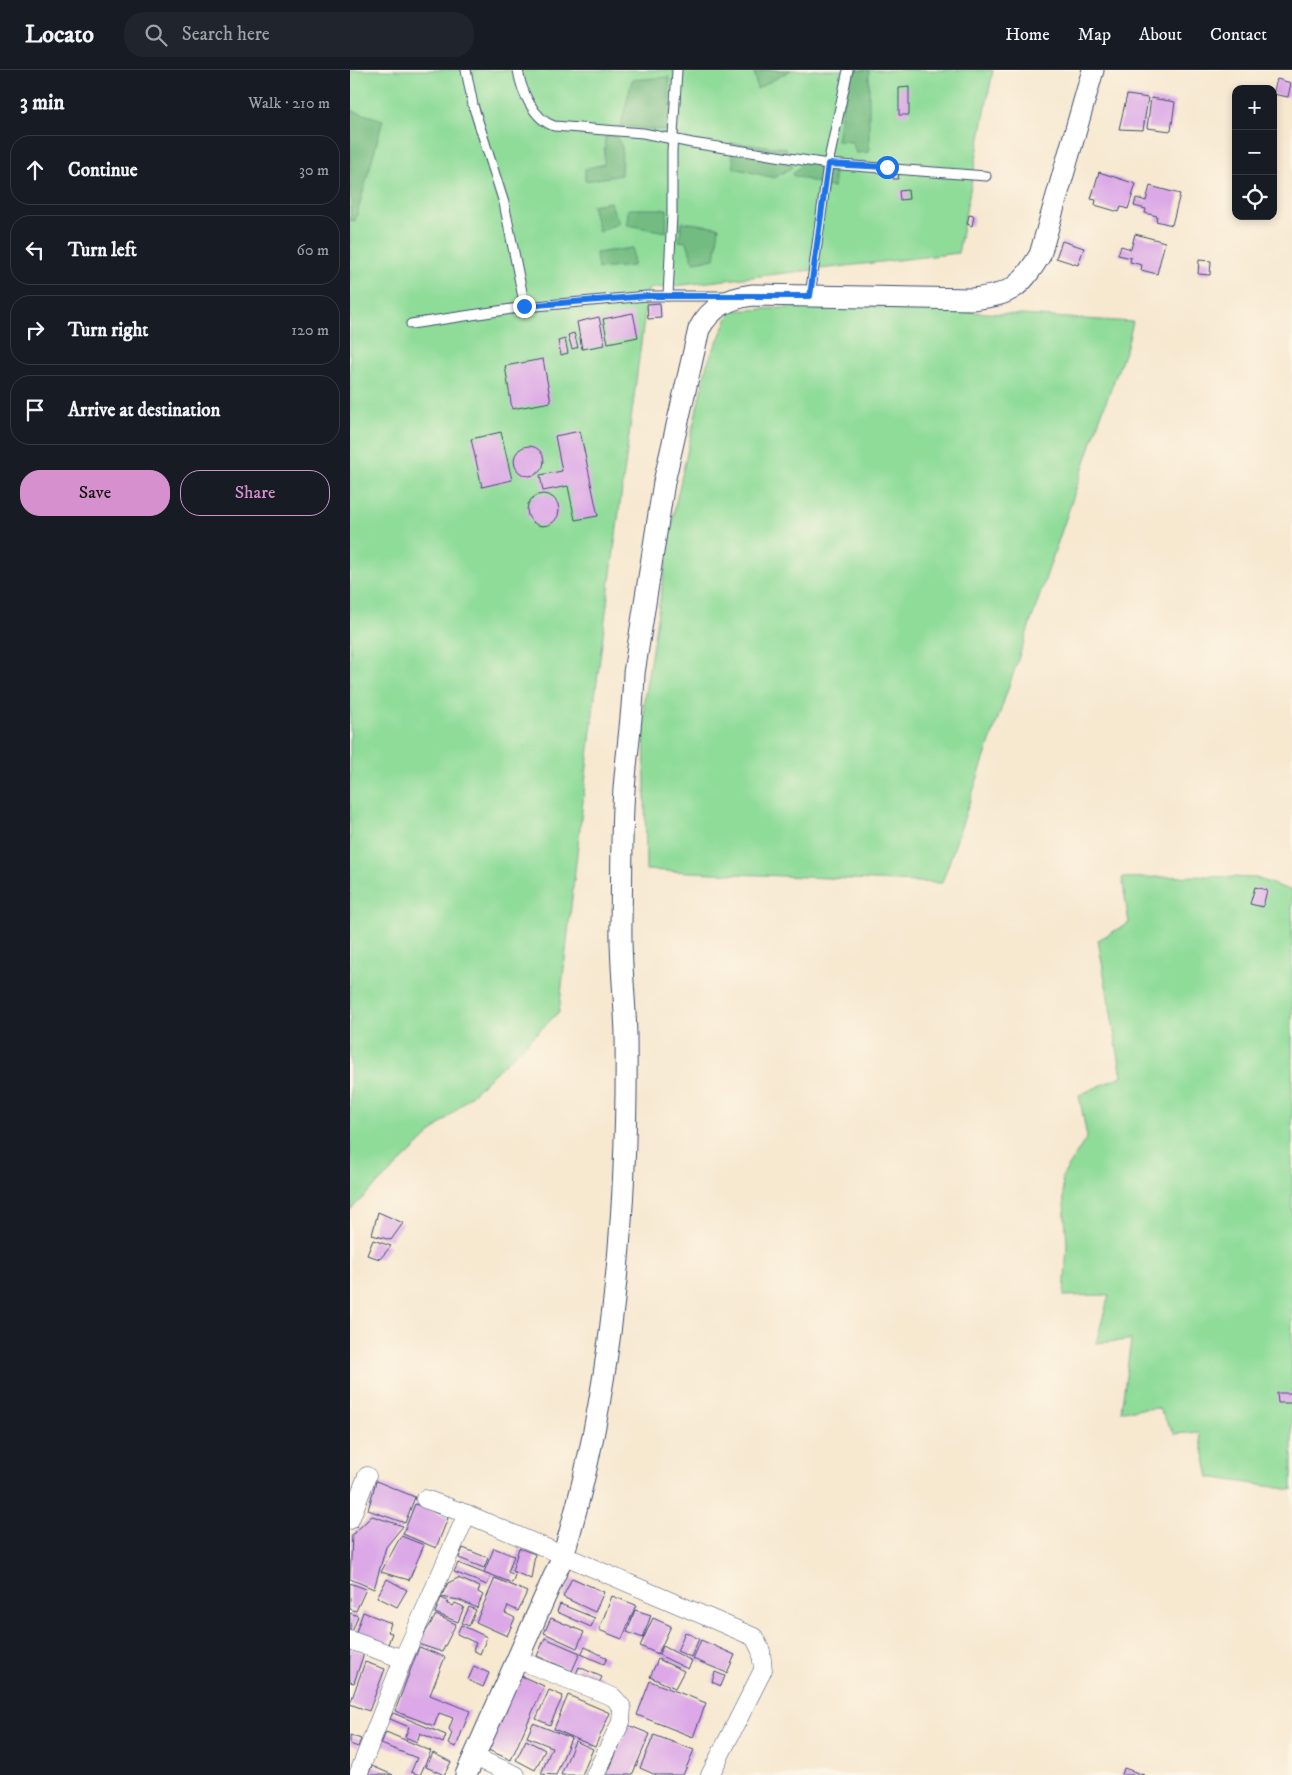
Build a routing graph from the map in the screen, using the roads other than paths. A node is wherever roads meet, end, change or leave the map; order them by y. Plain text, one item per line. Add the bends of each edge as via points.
1 (466, 70) edge
2 (518, 70) edge
3 (677, 70) edge
4 (848, 70) edge
5 (1093, 70) edge
6 (672, 138) junction
7 (828, 164) junction
8 (986, 176) dead end
9 (668, 296) junction
10 (742, 296) junction
11 (810, 296) junction
12 (524, 306) junction
13 (411, 324) dead end
14 (367, 1476) dead end
15 (425, 1499) dead end
16 (467, 1514) junction
17 (350, 1520) edge
18 (563, 1556) junction
19 (350, 1640) edge
20 (516, 1659) junction
21 (403, 1660) junction
22 (470, 1766) edge
23 (358, 1775) edge
24 (516, 1775) edge
25 (595, 1775) edge
26 (710, 1775) edge

1 - 12 lane via 473,105 504,203
2 - 6 lane via 530,104 547,124
3 - 6 lane
4 - 7 lane
5 - 11 street via 1040,255 1027,278 998,296 972,299
6 - 7 lane
6 - 9 lane
7 - 8 lane
7 - 11 lane
9 - 10 lane
9 - 12 lane
10 - 11 street
10 - 18 street via 709,312 699,329 664,482 634,673 634,705 624,789 620,926 626,1034 622,1210 597,1416
12 - 13 lane
14 - 17 street
15 - 16 street
16 - 18 street
16 - 21 street
18 - 20 street
18 - 26 street via 754,1637 761,1651 763,1670
19 - 21 street
20 - 22 street
20 - 25 street via 613,1697 622,1707 621,1722
21 - 23 street
22 - 24 street

